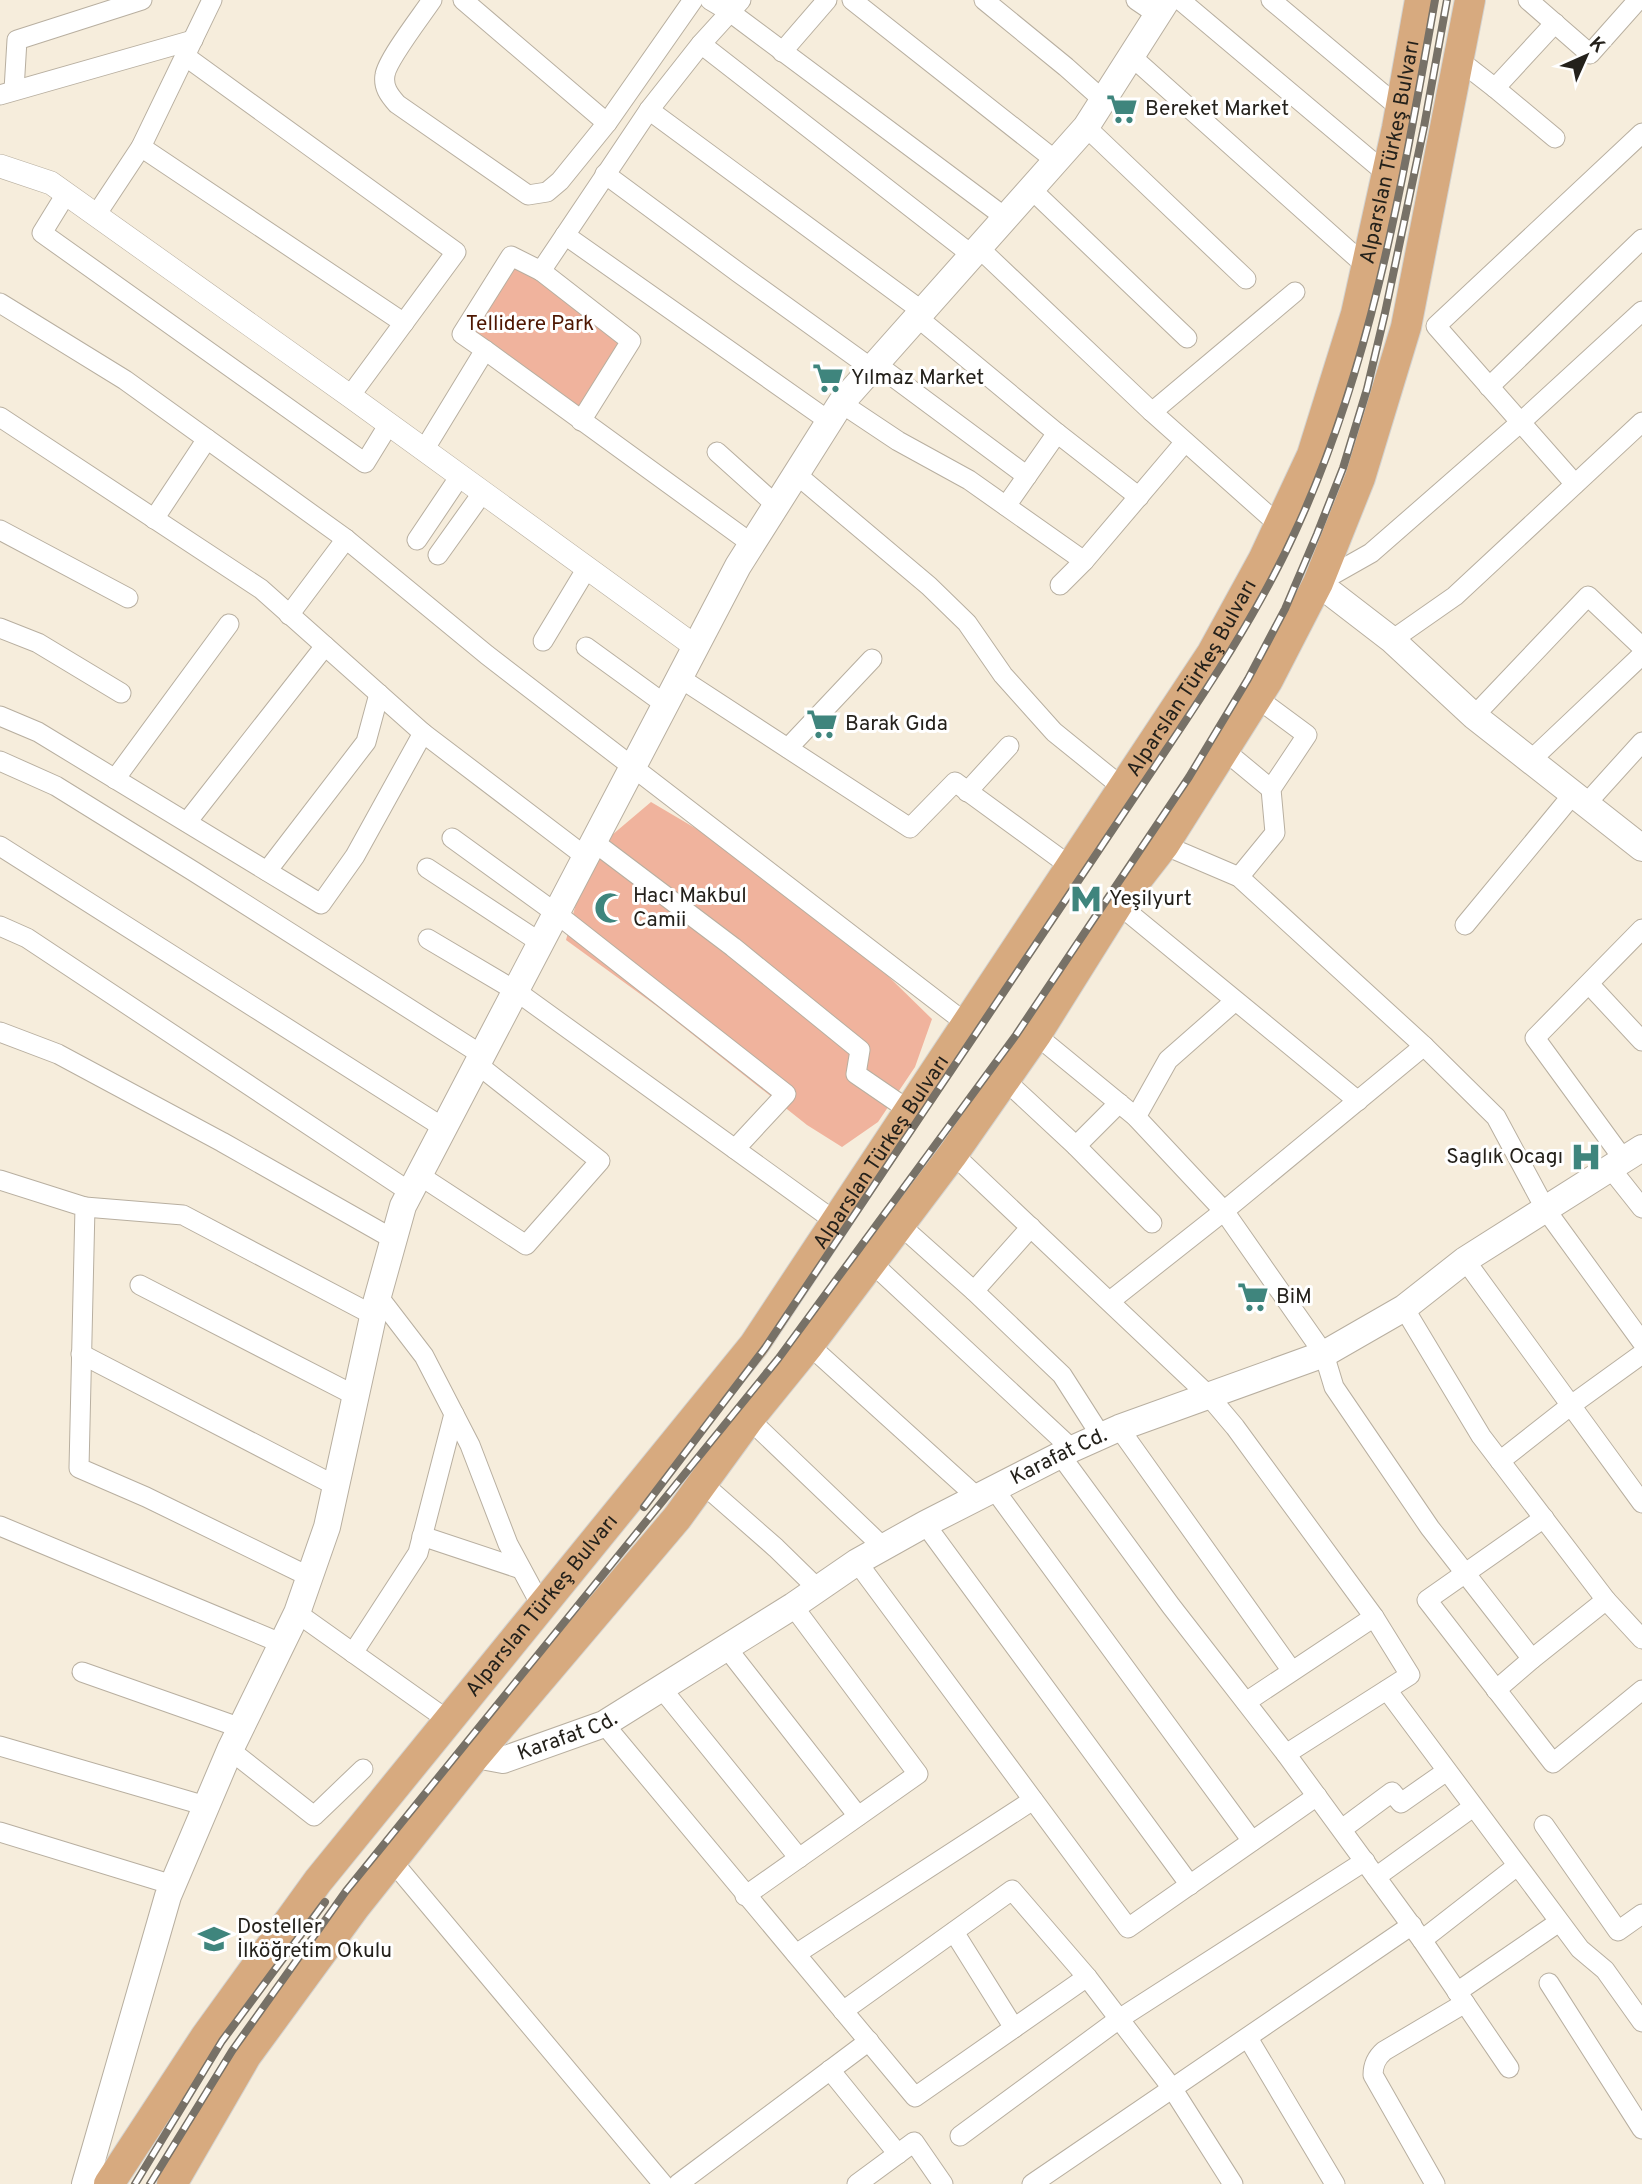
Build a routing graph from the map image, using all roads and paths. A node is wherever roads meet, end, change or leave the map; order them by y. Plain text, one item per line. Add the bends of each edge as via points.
1 (142, 0) edge
2 (212, 0) edge
3 (432, 0) edge
4 (463, 0) edge
5 (693, 0) edge
6 (710, 0) edge
7 (827, 0) edge
8 (852, 0) edge
9 (984, 0) edge
10 (1180, 0) edge
11 (1272, 0) edge
12 (1420, 0) edge
13 (1470, 0) edge
14 (1528, 0) edge
15 (1638, 0) edge
16 (1154, 5) edge
17 (736, 6) edge
18 (1555, 23) junction
19 (701, 44) junction
20 (189, 48) junction
21 (782, 52) junction
22 (1131, 57) junction
23 (1459, 60) junction
24 (1495, 88) junction
25 (7, 92) edge
26 (1103, 100) junction
27 (1401, 109) junction
28 (649, 110) junction
29 (607, 123) junction
30 (1086, 127) junction
31 (1642, 134) edge
32 (1555, 138) dead end
33 (141, 147) junction
34 (1056, 161) junction
35 (0, 166) edge
36 (605, 174) junction
37 (1387, 174) junction
38 (1031, 189) junction
39 (66, 194) junction
40 (96, 215) junction
41 (1006, 218) junction
42 (565, 235) junction
43 (1642, 239) edge
44 (975, 252) junction
45 (1366, 266) junction
46 (541, 271) junction
47 (1246, 279) dead end
48 (1295, 292) dead end
49 (0, 303) edge
50 (1642, 311) edge
51 (920, 314) junction
52 (1408, 317) junction
53 (404, 323) junction
54 (1436, 326) junction
55 (1187, 338) dead end
56 (485, 350) junction
57 (874, 366) junction
58 (1489, 387) junction
59 (350, 396) junction
60 (835, 412) junction
61 (1152, 412) junction
62 (0, 417) edge
63 (581, 421) junction
64 (1521, 422) junction
65 (1642, 422) edge
66 (389, 424) junction
67 (1057, 433) junction
68 (207, 439) junction
69 (1185, 442) junction
70 (424, 450) junction
71 (716, 452) dead end
72 (796, 474) junction
73 (460, 476) junction
74 (1027, 476) junction
75 (1575, 484) junction
76 (483, 492) junction
77 (1139, 497) junction
78 (776, 505) junction
79 (1006, 506) junction
80 (154, 519) junction
81 (1279, 525) junction
82 (0, 530) edge
83 (346, 539) junction
84 (417, 540) dead end
85 (752, 544) junction
86 (438, 555) dead end
87 (1084, 561) junction
88 (587, 568) junction
89 (1318, 583) junction
90 (1060, 584) dead end
91 (128, 598) dead end
92 (289, 615) junction
93 (229, 624) dead end
94 (0, 628) edge
95 (1392, 640) junction
96 (543, 641) dead end
97 (325, 646) junction
98 (586, 647) dead end
99 (696, 647) junction
100 (1642, 648) edge
101 (1642, 655) edge
102 (872, 659) dead end
103 (680, 678) junction
104 (121, 693) dead end
105 (379, 694) junction
106 (1257, 698) junction
107 (666, 705) junction
108 (0, 716) edge
109 (1474, 716) junction
110 (423, 733) junction
111 (1642, 742) edge
112 (1009, 746) dead end
113 (788, 748) junction
114 (1224, 750) junction
115 (1531, 760) junction
116 (0, 761) edge
117 (633, 768) junction
118 (115, 779) junction
119 (1122, 787) junction
120 (1271, 789) junction
121 (967, 792) junction
122 (1580, 798) junction
123 (187, 822) junction
124 (452, 838) dead end
125 (1639, 840) edge
126 (1164, 845) junction
127 (0, 846) edge
128 (590, 849) junction
129 (1070, 866) junction
130 (427, 868) dead end
131 (267, 871) junction
132 (1239, 877) junction
133 (1118, 904) junction
134 (557, 914) junction
135 (1465, 925) dead end
136 (0, 926) edge
137 (1642, 929) edge
138 (428, 939) dead end
139 (541, 943) junction
140 (1589, 984) junction
141 (516, 991) junction
142 (1235, 1001) junction
143 (967, 1024) junction
144 (0, 1031) edge
145 (1036, 1035) junction
146 (1642, 1040) edge
147 (1424, 1045) junction
148 (480, 1059) junction
149 (1005, 1080) junction
150 (1358, 1101) junction
151 (1119, 1103) junction
152 (910, 1111) junction
153 (1136, 1117) junction
154 (444, 1128) junction
155 (1076, 1146) junction
156 (735, 1149) junction
157 (953, 1154) junction
158 (1626, 1159) edge
159 (0, 1180) edge
160 (414, 1183) junction
161 (85, 1207) junction
162 (1642, 1208) edge
163 (1224, 1210) junction
164 (1546, 1210) junction
165 (836, 1222) junction
166 (1152, 1223) dead end
167 (900, 1225) junction
168 (1031, 1227) junction
169 (393, 1239) junction
170 (1465, 1260) junction
171 (872, 1263) junction
172 (140, 1284) dead end
173 (974, 1291) junction
174 (1110, 1301) junction
175 (375, 1305) junction
176 (1404, 1308) junction
177 (1642, 1342) edge
178 (809, 1345) junction
179 (81, 1354) junction
180 (1324, 1354) junction
181 (1642, 1354) edge
182 (1208, 1395) junction
183 (356, 1396) junction
184 (1570, 1406) junction
185 (454, 1414) junction
186 (749, 1419) junction
187 (1110, 1432) junction
188 (1066, 1453) junction
189 (1500, 1461) junction
190 (703, 1484) junction
191 (336, 1486) junction
192 (986, 1493) junction
193 (1642, 1503) edge
194 (1544, 1518) junction
195 (925, 1524) junction
196 (0, 1526) edge
197 (422, 1536) junction
198 (883, 1547) junction
199 (857, 1562) junction
200 (521, 1569) junction
201 (1465, 1572) junction
202 (310, 1577) junction
203 (818, 1588) junction
204 (1606, 1600) junction
205 (793, 1606) junction
206 (542, 1607) junction
207 (297, 1613) junction
208 (1374, 1617) junction
209 (1642, 1639) edge
210 (283, 1644) junction
211 (726, 1647) junction
212 (353, 1654) junction
213 (1532, 1658) junction
214 (1292, 1671) junction
215 (82, 1672) dead end
216 (662, 1689) junction
217 (1387, 1690) junction
218 (1496, 1690) junction
219 (1642, 1690) edge
220 (1245, 1702) junction
221 (449, 1721) junction
222 (604, 1724) junction
223 (236, 1739) junction
224 (0, 1746) edge
225 (1286, 1754) junction
226 (476, 1755) junction
227 (363, 1769) dead end
228 (1441, 1775) dead end
229 (1317, 1796) junction
230 (1033, 1800) junction
231 (206, 1806) junction
232 (1473, 1807) junction
233 (858, 1816) junction
234 (1544, 1825) dead end
235 (1342, 1829) junction
236 (0, 1832) edge
237 (1252, 1841) junction
238 (799, 1857) junction
239 (393, 1862) junction
240 (1517, 1866) junction
241 (1371, 1869) junction
242 (173, 1885) junction
243 (1190, 1885) junction
244 (746, 1896) junction
245 (1641, 1919) edge
246 (1559, 1922) junction
247 (954, 1932) junction
248 (1417, 1933) junction
249 (796, 1954) junction
250 (1087, 1977) junction
251 (1549, 1983) dead end
252 (1461, 1997) junction
253 (844, 2011) junction
254 (1119, 2019) junction
255 (1642, 2022) edge
256 (1014, 2028) junction
257 (1248, 2038) junction
258 (869, 2042) junction
259 (1509, 2068) dead end
260 (830, 2070) junction
261 (1172, 2088) junction
262 (1642, 2129) edge
263 (960, 2136) dead end
264 (898, 2154) junction
265 (1034, 2183) edge
266 (85, 2184) edge
267 (110, 2184) edge
268 (172, 2184) edge
269 (663, 2184) edge
270 (678, 2184) edge
271 (857, 2184) edge
272 (943, 2184) edge
273 (1233, 2184) edge
274 (1335, 2184) edge
275 (1435, 2184) edge

1 - 25 street via 17,40
2 - 20 street
3 - 29 street via 385,77 391,98 419,119 528,195 554,187
4 - 29 street
5 - 29 street
6 - 17 street
7 - 21 street
8 - 34 street
9 - 26 street
10 - 37 street
11 - 27 street
12 - 27 main road, Alparslan Türkeş Bulvarı
13 - 23 main road, Alparslan Türkeş Bulvarı
14 - 18 street
15 - 18 street via 1590,54
16 - 22 main road
17 - 19 street
17 - 21 street
18 - 24 street
19 - 28 street
19 - 44 street
20 - 25 street
20 - 33 street
20 - 53 street via 456,252
21 - 41 street
22 - 26 main road
22 - 45 street
23 - 24 street
23 - 52 main road, Alparslan Türkeş Bulvarı
24 - 32 street
26 - 30 main road
27 - 37 main road, Alparslan Türkeş Bulvarı
28 - 36 street
28 - 51 street
30 - 34 main road
30 - 47 street
31 - 54 street
33 - 40 street
33 - 53 street
34 - 38 main road
35 - 39 street via 51,183
36 - 42 street
36 - 57 street via 739,274
37 - 45 main road, Alparslan Türkeş Bulvarı
38 - 41 main road
38 - 55 street
39 - 40 street
39 - 66 street via 42,233 223,363 365,463
40 - 59 street
41 - 44 main road
42 - 46 street
42 - 60 street
43 - 58 street
44 - 51 main road
44 - 61 street
45 - 81 main road, Alparslan Türkeş Bulvarı via 1356,314 1312,455
46 - 56 street via 511,256 462,334
46 - 63 street via 631,341
48 - 61 street
49 - 68 street via 125,380
50 - 64 street
51 - 57 main road
51 - 67 street
52 - 54 street
52 - 89 main road, Alparslan Türkeş Bulvarı via 1360,478
53 - 59 street
54 - 58 street
56 - 63 street
56 - 70 street
57 - 60 main road
57 - 74 street
58 - 64 street
59 - 66 street
60 - 72 main road
60 - 79 street via 969,480
61 - 69 street
62 - 80 street
63 - 85 street
64 - 75 street
64 - 89 street via 1371,553
65 - 75 street
66 - 70 street
67 - 74 street
67 - 77 street
68 - 80 street
68 - 83 street
69 - 77 street
69 - 81 street
70 - 73 street
71 - 78 street
72 - 78 main road
72 - 119 street via 929,586 967,623 1003,675 1054,732
73 - 76 street
73 - 84 street
74 - 79 street
75 - 95 street via 1455,596
76 - 86 street
76 - 88 street
77 - 87 street
78 - 85 main road
79 - 87 street
80 - 92 street via 261,589
81 - 119 main road, Alparslan Türkeş Bulvarı via 1212,653
82 - 91 street
83 - 92 street
83 - 117 street
85 - 99 main road
87 - 90 street
88 - 96 street
88 - 99 street
89 - 95 main road
89 - 106 main road, Alparslan Türkeş Bulvarı
92 - 97 street
93 - 118 street
94 - 104 street via 38,643
95 - 109 main road
97 - 105 street
97 - 123 street
98 - 107 street
99 - 103 main road
100 - 109 street via 1588,596
101 - 115 street
102 - 113 street
103 - 107 main road
103 - 113 street
105 - 110 street
105 - 131 street via 366,742
106 - 114 main road, Alparslan Türkeş Bulvarı
106 - 120 street via 1307,735
107 - 117 main road
108 - 118 street via 38,732
109 - 115 main road
110 - 128 street
110 - 131 street via 355,856 321,904
111 - 122 street
112 - 121 street
113 - 121 street via 910,828 955,782
114 - 120 street
114 - 126 main road, Alparslan Türkeş Bulvarı
115 - 122 main road
116 - 148 street via 56,786 193,871
117 - 128 main road
117 - 143 street
118 - 123 street
119 - 129 main road, Alparslan Türkeş Bulvarı
120 - 132 street via 1275,833
121 - 129 street
122 - 125 main road
122 - 135 street
123 - 131 street
124 - 134 street
126 - 132 street
126 - 133 main road, Alparslan Türkeş Bulvarı
127 - 154 street
128 - 134 main road
128 - 152 street via 733,947 860,1050 856,1074
129 - 143 main road, Alparslan Türkeş Bulvarı
130 - 139 street
132 - 147 street
133 - 142 street
133 - 145 main road, Alparslan Türkeş Bulvarı
134 - 139 main road
134 - 156 street via 786,1094
136 - 160 street via 27,938
137 - 140 street
138 - 141 street
139 - 141 main road
140 - 146 street
140 - 158 street via 1535,1038
141 - 148 main road
141 - 156 street
142 - 150 street
142 - 153 street via 1168,1060
143 - 152 main road, Alparslan Türkeş Bulvarı
144 - 169 street via 58,1054
145 - 149 main road, Alparslan Türkeş Bulvarı
145 - 151 street
147 - 150 street
147 - 164 street via 1496,1117
148 - 154 main road
148 - 160 street via 600,1161 526,1245
149 - 155 street
149 - 157 main road, Alparslan Türkeş Bulvarı
150 - 163 street
151 - 153 street
151 - 155 street
152 - 165 main road, Alparslan Türkeş Bulvarı
153 - 163 street
154 - 160 main road
155 - 166 street
156 - 165 street
157 - 167 main road, Alparslan Türkeş Bulvarı
157 - 168 street
158 - 162 street
158 - 164 main road, Karafat Cd.
159 - 161 street
160 - 169 main road
161 - 175 street via 183,1215
161 - 179 street
163 - 174 street
163 - 180 street
164 - 170 main road, Karafat Cd.
164 - 177 street
165 - 206 main road, Alparslan Türkeş Bulvarı via 754,1345
167 - 171 main road, Alparslan Türkeş Bulvarı
167 - 173 street
168 - 173 street
168 - 174 street
169 - 175 main road
170 - 176 main road, Karafat Cd.
170 - 184 street
171 - 178 main road, Alparslan Türkeş Bulvarı
171 - 188 street
172 - 183 street
173 - 187 street via 1062,1375
174 - 182 street
175 - 183 main road
175 - 185 street via 424,1356
176 - 180 main road, Karafat Cd.
176 - 189 street
178 - 186 main road, Alparslan Türkeş Bulvarı
178 - 192 street
179 - 191 street
179 - 202 street via 79,1468
180 - 182 main road, Karafat Cd.
180 - 201 street via 1334,1387
181 - 184 street
182 - 187 main road, Karafat Cd.
182 - 208 street
183 - 191 main road
184 - 189 street
184 - 193 street
185 - 197 street
185 - 200 street
186 - 190 main road, Alparslan Türkeş Bulvarı
186 - 198 street
187 - 188 main road, Karafat Cd.
187 - 214 street
188 - 192 main road, Karafat Cd.
188 - 220 street via 1171,1606
189 - 194 street
190 - 203 street
190 - 226 main road, Alparslan Türkeş Bulvarı
191 - 202 main road
192 - 195 main road, Karafat Cd.
192 - 237 street
194 - 201 street
194 - 204 street
195 - 198 main road, Karafat Cd.
195 - 243 street
196 - 210 street
197 - 200 street
197 - 212 street via 418,1553
198 - 199 main road, Karafat Cd.
199 - 203 main road, Karafat Cd.
199 - 230 street
200 - 206 street
201 - 213 street
201 - 218 street via 1427,1600
202 - 207 main road
203 - 205 main road, Karafat Cd.
204 - 209 street
204 - 213 street
205 - 211 main road, Karafat Cd.
205 - 233 street via 918,1774
206 - 221 main road, Alparslan Türkeş Bulvarı
207 - 210 main road
207 - 212 street
208 - 214 street
208 - 217 street via 1410,1675
210 - 223 main road
211 - 216 main road, Karafat Cd.
211 - 233 street
212 - 221 street
213 - 218 street
214 - 220 street
215 - 223 street
216 - 222 main road, Karafat Cd.
216 - 238 street
217 - 225 street
217 - 232 street
218 - 219 street via 1553,1763
220 - 225 street
221 - 267 main road, Alparslan Türkeş Bulvarı via 318,1881 206,2036
222 - 226 main road, Karafat Cd. via 503,1760
222 - 244 street
223 - 227 street via 314,1816
223 - 231 main road
224 - 231 street
225 - 229 street
226 - 239 main road, Alparslan Türkeş Bulvarı
228 - 235 street via 1401,1803 1392,1792
229 - 235 street
229 - 237 street
230 - 243 street via 1128,1928
230 - 249 street
231 - 242 main road
232 - 240 street
232 - 241 street
233 - 238 street
234 - 245 street via 1618,1931
235 - 241 street
236 - 242 street
237 - 243 street
238 - 244 street
239 - 268 main road, Alparslan Türkeş Bulvarı via 246,2056
239 - 269 street
240 - 246 street
240 - 248 street
241 - 248 street
241 - 254 street
242 - 266 main road
244 - 249 street
246 - 252 street
246 - 255 street via 1580,1949 1605,1970
247 - 250 street via 1012,1890
247 - 253 street
247 - 256 street
248 - 252 street
248 - 257 street
249 - 253 street
250 - 254 street
250 - 256 street
251 - 262 street
252 - 259 street
252 - 275 street via 1384,2050 1373,2068 1373,2076
253 - 258 street
254 - 261 street
254 - 263 street
256 - 258 street via 915,2097
257 - 261 street
257 - 274 street
258 - 260 street
260 - 264 street
260 - 270 street
261 - 265 street
261 - 273 street
264 - 271 street
264 - 272 street via 914,2142

